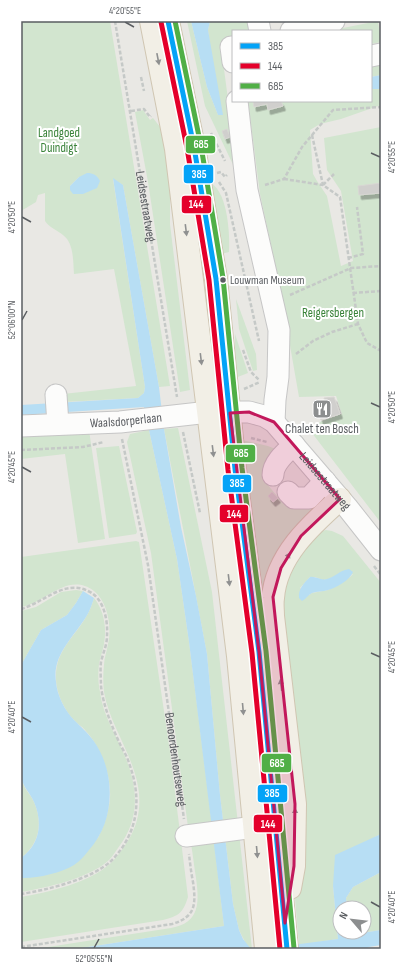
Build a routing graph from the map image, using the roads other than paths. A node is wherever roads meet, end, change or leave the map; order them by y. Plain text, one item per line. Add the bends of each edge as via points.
1 (151, 21) edge
2 (168, 21) edge
3 (334, 21) edge
4 (298, 30) edge
5 (237, 102) edge
6 (219, 412) junction
7 (274, 422) junction
8 (21, 426) edge
9 (294, 445) junction
10 (273, 475) dead end
11 (325, 482) junction
12 (288, 492) dead end
13 (340, 499) junction
14 (381, 550) edge
15 (245, 828) junction
16 (194, 835) road end
17 (285, 923) junction
18 (277, 947) edge

1 -> 6 main road via 176,149
2 - 6 main road via 194,147 216,279
3 - 4 street
5 - 7 street via 247,190 279,330
6 - 7 street, Leidsestraatweg via 248,412 264,416
6 - 8 street, Waalsdorperlaan via 174,416 129,427 57,410
6 -> 15 main road via 238,656
6 - 17 main road via 235,469 259,652
7 - 9 street, Leidsestraatweg
9 - 10 street via 277,463
9 - 11 street, Leidsestraatweg
11 - 12 street via 309,498 294,498
11 - 13 street, Leidsestraatweg
13 - 14 street, Leidsestraatweg
17 -> 13 main road via 294,866 295,804 273,616 273,597 281,568 301,536
15 - 16 street
15 -> 18 main road
17 - 18 main road

